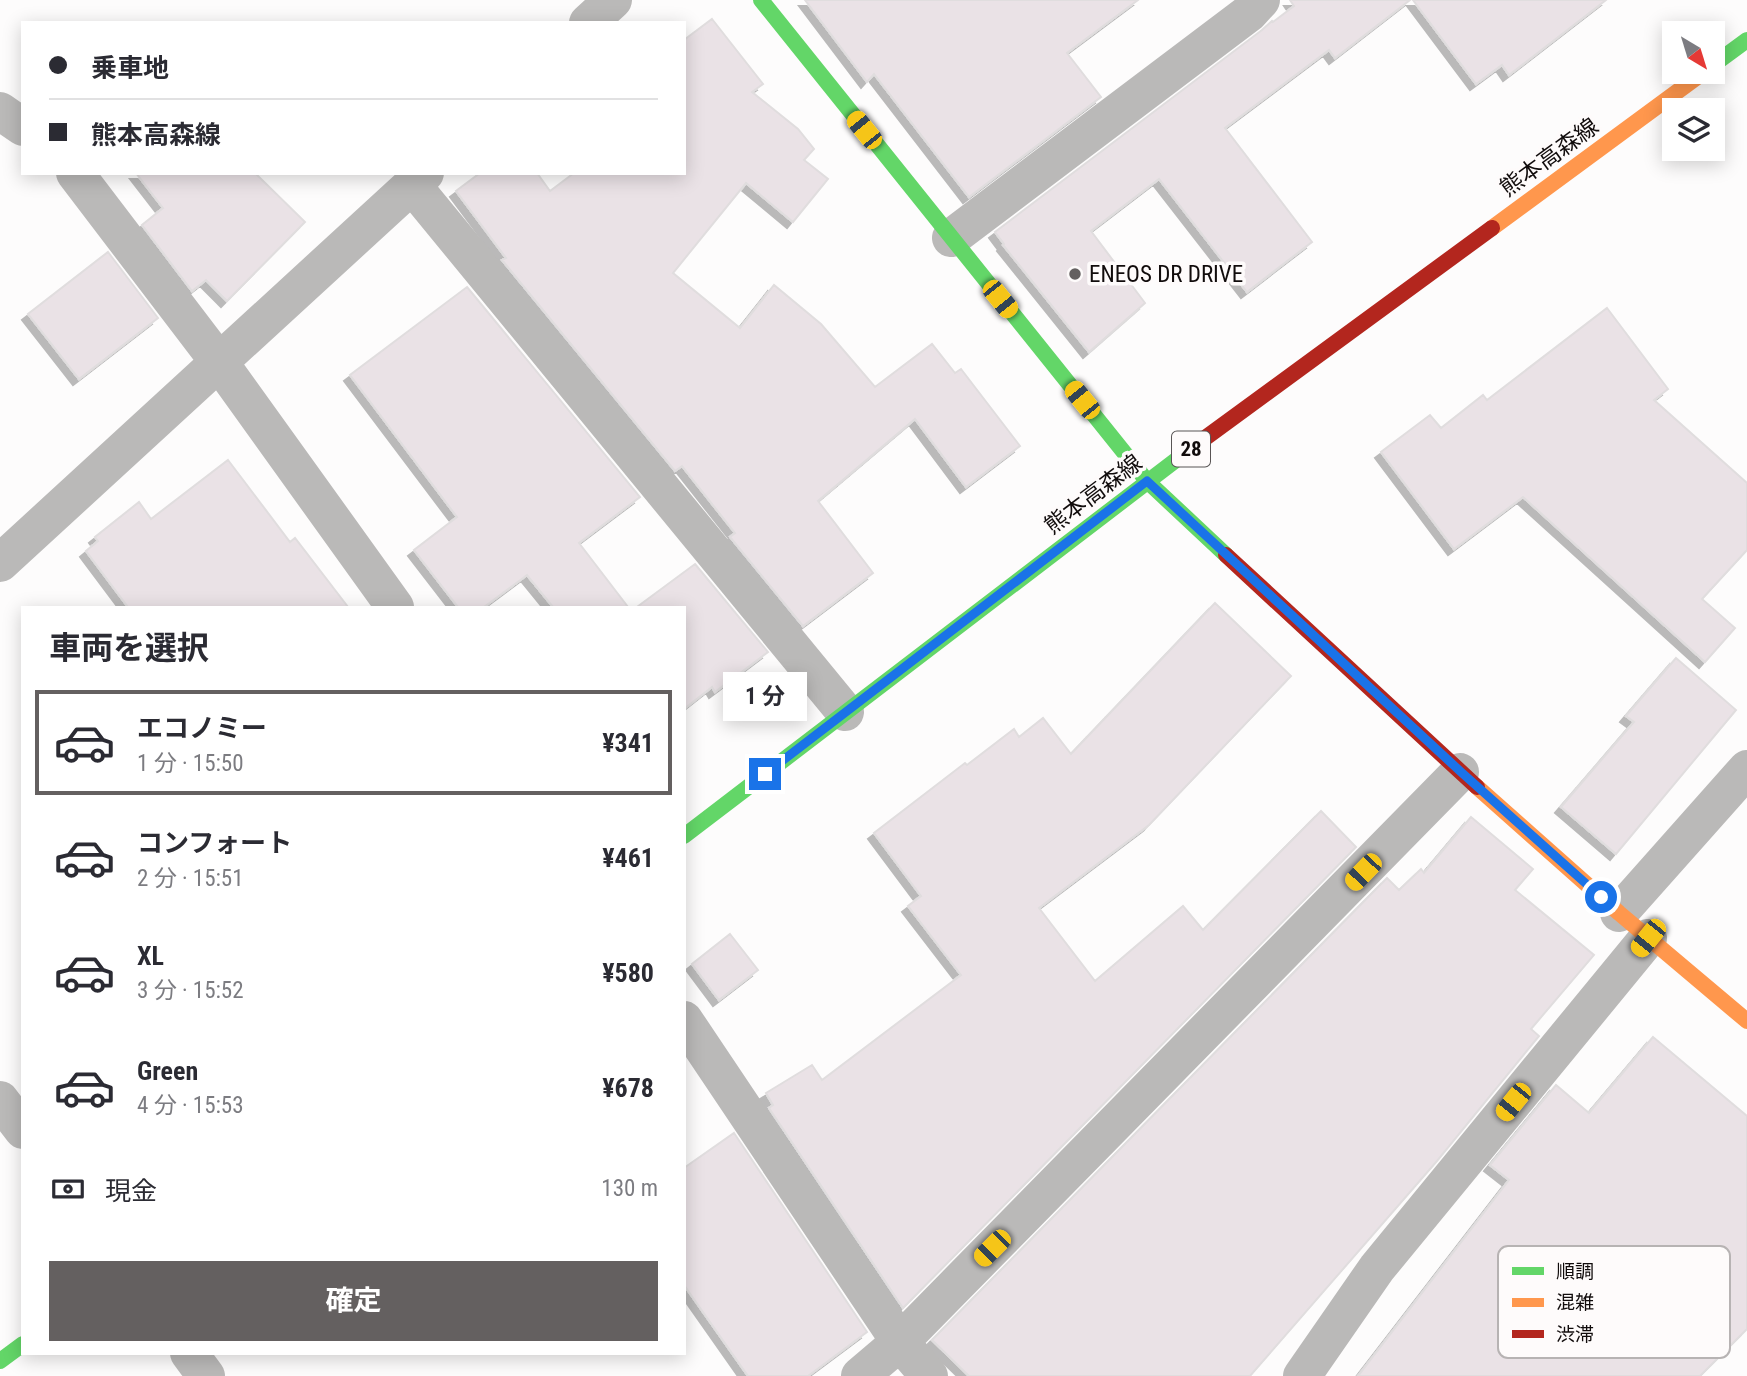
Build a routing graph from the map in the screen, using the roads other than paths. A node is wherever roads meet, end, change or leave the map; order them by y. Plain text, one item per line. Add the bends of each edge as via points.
1 (613, 0) edge
2 (761, 0) edge
3 (1261, 0) edge
4 (591, 21) edge
5 (1747, 40) edge
6 (1726, 55) edge
7 (1688, 84) edge
8 (0, 111) edge
9 (21, 126) edge
10 (77, 175) edge
11 (418, 179) edge
12 (951, 238) junction
13 (219, 362) junction
14 (1147, 481) junction
15 (0, 564) edge
16 (394, 606) edge
17 (845, 712) junction
18 (1747, 769) edge
19 (1461, 772) junction
20 (686, 834) edge
21 (1619, 913) junction
22 (1648, 938) junction
23 (1747, 1021) edge
24 (686, 1023) edge
25 (0, 1100) edge
26 (21, 1127) edge
27 (900, 1342) junction
28 (21, 1345) edge
29 (190, 1355) edge
30 (0, 1361) edge
31 (206, 1376) edge
32 (860, 1376) edge
33 (929, 1376) edge
34 (1302, 1376) edge

1 - 4 street
2 - 12 street
3 - 12 street via 1250,13
5 - 6 street
7 - 14 street, 熊本高森線 / 28
8 - 9 street
10 - 13 street
11 - 13 street
11 - 17 street
12 - 14 street
13 - 15 street
13 - 16 street
14 - 17 street, 熊本高森線 / 28
14 - 19 street
17 - 20 street, 熊本高森線 / 28
18 - 21 street
19 - 21 street
19 - 27 street
21 - 22 street
22 - 23 street
22 - 34 street via 1377,1268
24 - 27 street
25 - 26 street
27 - 32 street
27 - 33 street
28 - 30 street
29 - 31 street

